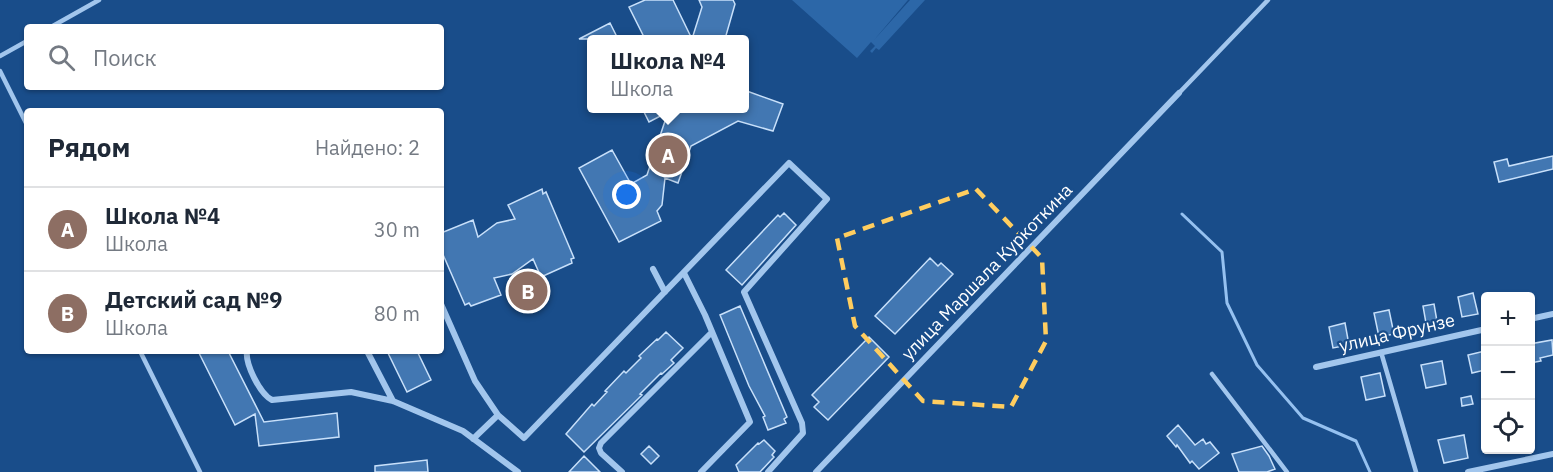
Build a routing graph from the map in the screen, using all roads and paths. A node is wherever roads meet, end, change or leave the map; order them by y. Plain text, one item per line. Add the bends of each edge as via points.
1 (99, 0) edge
2 (1268, 0) edge
3 (56, 24) edge
4 (24, 43) edge
5 (0, 57) edge
6 (0, 71) edge
7 (1179, 93) joint
8 (24, 119) edge
9 (653, 268) dead end
10 (684, 273) junction
11 (665, 292) junction
12 (444, 311) edge
13 (1553, 314) edge
14 (1535, 318) edge
15 (1481, 330) edge
16 (712, 332) junction
17 (1381, 352) junction
18 (141, 354) edge
19 (247, 354) edge
20 (369, 354) edge
21 (1316, 367) dead end
22 (1212, 374) dead end
23 (393, 402) junction
24 (498, 415) junction
25 (473, 439) junction
26 (1553, 454) edge
27 (200, 472) edge
28 (518, 472) edge
29 (622, 472) edge
30 (701, 472) edge
31 (768, 472) edge
32 (816, 472) edge
33 (1287, 472) edge
34 (1416, 472) edge
35 (1468, 472) edge

1 - 3 lane
2 - 7 lane
4 - 5 lane
6 - 8 lane
7 - 32 street, улица Маршала Куркоткина
9 - 11 street
10 - 11 street
10 - 16 street
10 - 31 street via 789,164 827,199 744,292 802,423 803,433
11 - 24 street via 524,438
12 - 24 street via 474,381
13 - 14 street
15 - 17 street, улица Фрунзе
16 - 29 street via 602,443 601,453
16 - 30 street via 750,422
17 - 21 street, улица Фрунзе
17 - 34 lane
18 - 27 lane
19 - 23 street via 247,362 265,396 272,400 351,392
20 - 23 street
22 - 33 lane
23 - 25 street via 463,431
24 - 25 street
25 - 28 street
26 - 35 street

